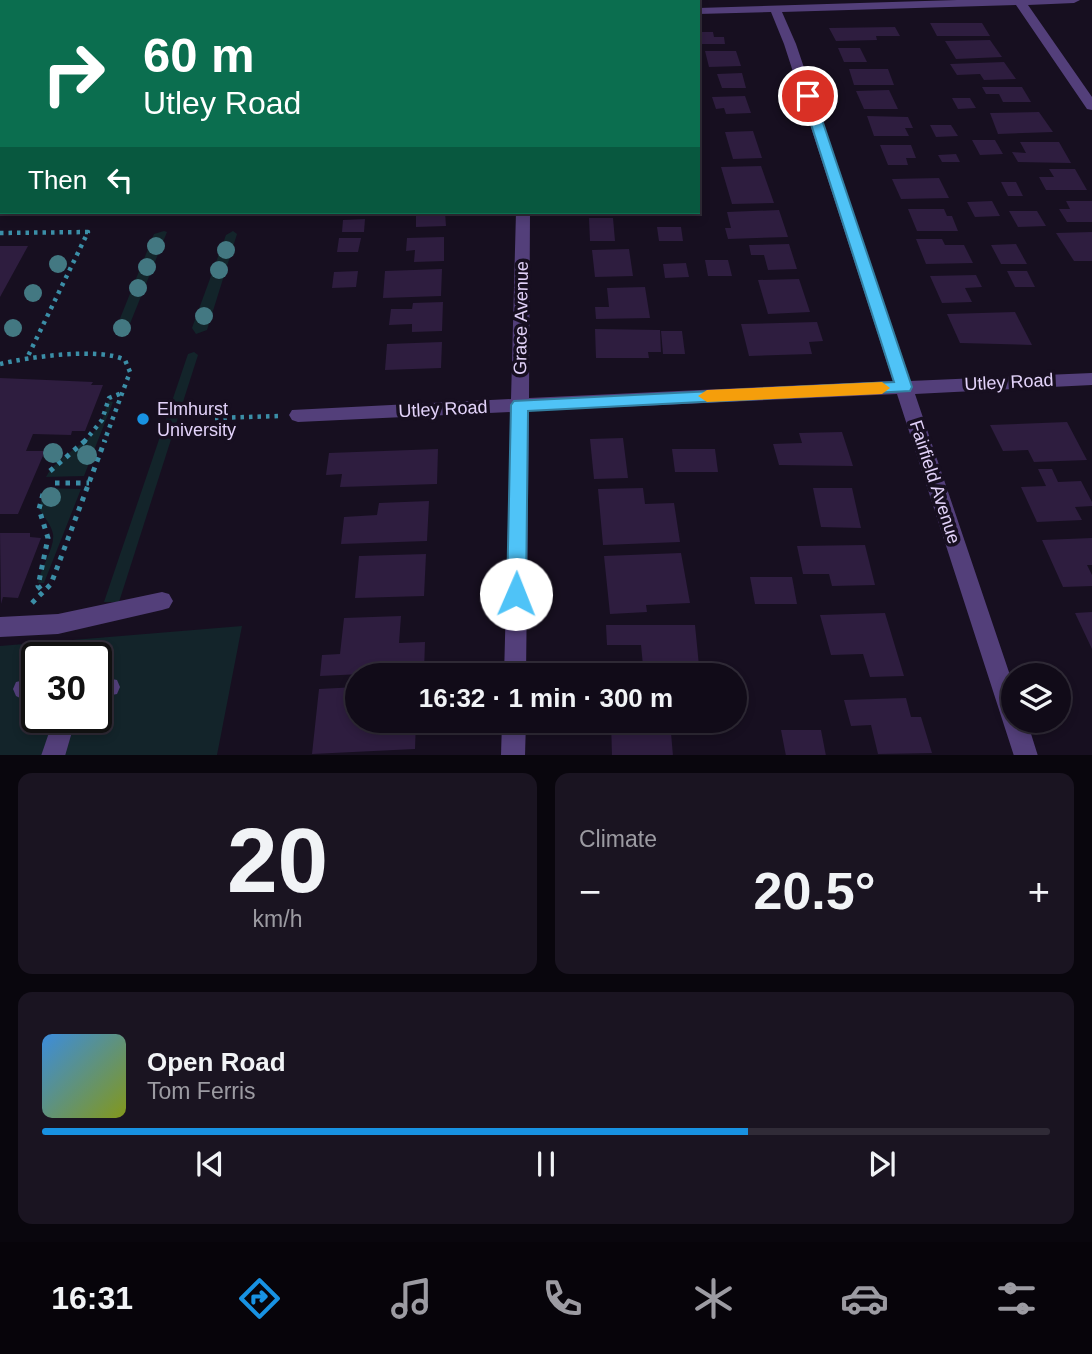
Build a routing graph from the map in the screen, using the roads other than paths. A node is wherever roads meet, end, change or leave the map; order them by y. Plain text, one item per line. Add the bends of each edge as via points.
1 (1074, 0) edge
2 (1020, 2) junction
3 (775, 9) junction
4 (700, 11) edge
5 (1092, 106) edge
6 (523, 214) edge
7 (1092, 379) edge
8 (904, 387) junction
9 (520, 405) junction
10 (298, 415) road end
11 (162, 601) dead end
12 (0, 627) edge
13 (515, 663) edge
14 (1001, 680) edge
15 (60, 733) edge
16 (514, 733) edge
17 (1019, 733) edge
18 (52, 755) edge
19 (513, 755) edge
20 (1026, 755) edge

1 - 2 street
2 - 3 street
2 - 5 street
3 - 4 street
3 - 8 street, Fairfield Avenue
6 - 9 street, Grace Avenue
7 - 8 street, Utley Road
8 - 9 street, Utley Road
8 - 14 street, Fairfield Avenue
9 - 10 street, Utley Road
9 - 13 street, Grace Avenue
11 - 12 street via 58,624
15 - 18 street
16 - 19 street
17 - 20 street, Fairfield Avenue

